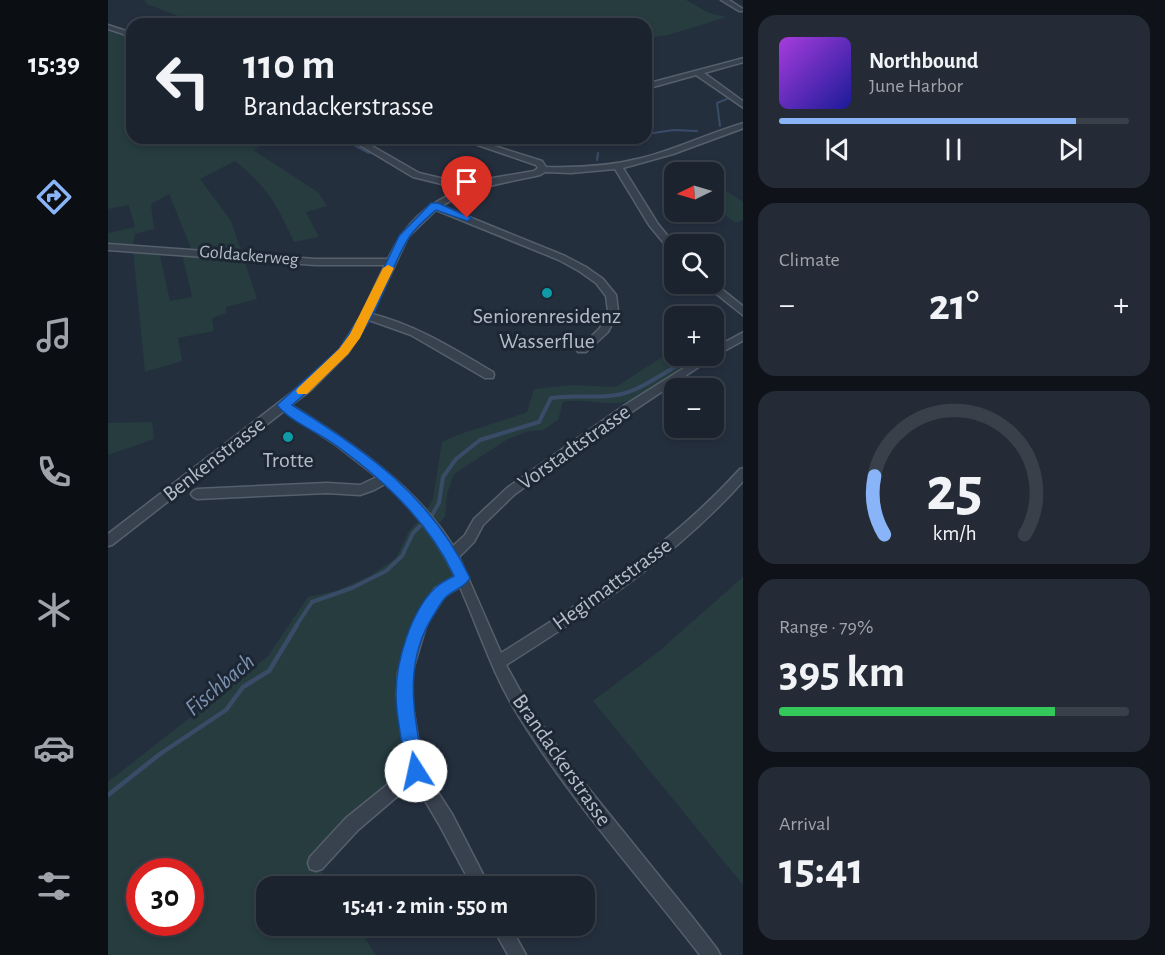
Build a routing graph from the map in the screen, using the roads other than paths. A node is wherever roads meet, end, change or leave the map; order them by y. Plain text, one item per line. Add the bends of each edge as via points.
1 (724, 0) edge
2 (741, 10) dead end
3 (108, 27) edge
4 (126, 32) edge
5 (743, 60) edge
6 (698, 73) junction
7 (652, 85) edge
8 (743, 105) edge
9 (743, 125) edge
10 (731, 129) junction
11 (743, 137) edge
12 (362, 144) edge
13 (479, 144) edge
14 (618, 167) junction
15 (543, 169) junction
16 (470, 188) junction
17 (434, 206) junction
18 (664, 237) edge
19 (108, 247) edge
20 (391, 262) junction
21 (721, 294) edge
22 (743, 312) edge
23 (366, 316) junction
24 (743, 336) edge
25 (724, 347) edge
26 (582, 350) dead end
27 (694, 366) edge
28 (489, 375) dead end
29 (283, 405) junction
30 (743, 473) edge
31 (387, 477) junction
32 (197, 494) dead end
33 (108, 541) edge
34 (452, 556) junction
35 (463, 578) junction
36 (499, 663) junction
37 (416, 771) junction
38 (316, 863) dead end
39 (476, 876) edge
40 (507, 936) edge
41 (517, 955) edge
42 (711, 955) edge

1 - 2 street
3 - 4 street
5 - 6 street
6 - 7 street
6 - 8 street
9 - 10 street
10 - 11 street
10 - 14 street via 665,155
12 - 16 street via 416,175
13 - 15 street via 538,163
14 - 15 street via 582,171
14 - 18 street
15 - 16 street, Benkenstrasse
16 - 17 street, Benkenstrasse
17 - 20 street, Benkenstrasse via 404,236
17 - 26 street via 560,256 603,282 612,301 609,326
19 - 20 street, Goldackerweg via 315,262
20 - 23 street, Benkenstrasse
21 - 22 street
23 - 28 street via 391,321 420,334
23 - 29 street, Benkenstrasse via 344,351
24 - 25 street
27 - 34 street, Vorstadtstrasse via 511,491 478,522 470,538
29 - 31 street, Brandackerstrasse via 339,440
29 - 33 street, Benkenstrasse
30 - 36 street, Hegimattstrasse via 640,569
31 - 32 street via 360,490
31 - 34 street, Brandackerstrasse via 412,502
34 - 35 street, Brandackerstrasse
35 - 36 street, Brandackerstrasse
35 - 37 street via 440,592 412,644 404,695
36 - 42 street, Brandackerstrasse via 522,709 564,770
37 - 38 street via 352,824
37 - 39 street
40 - 41 street

